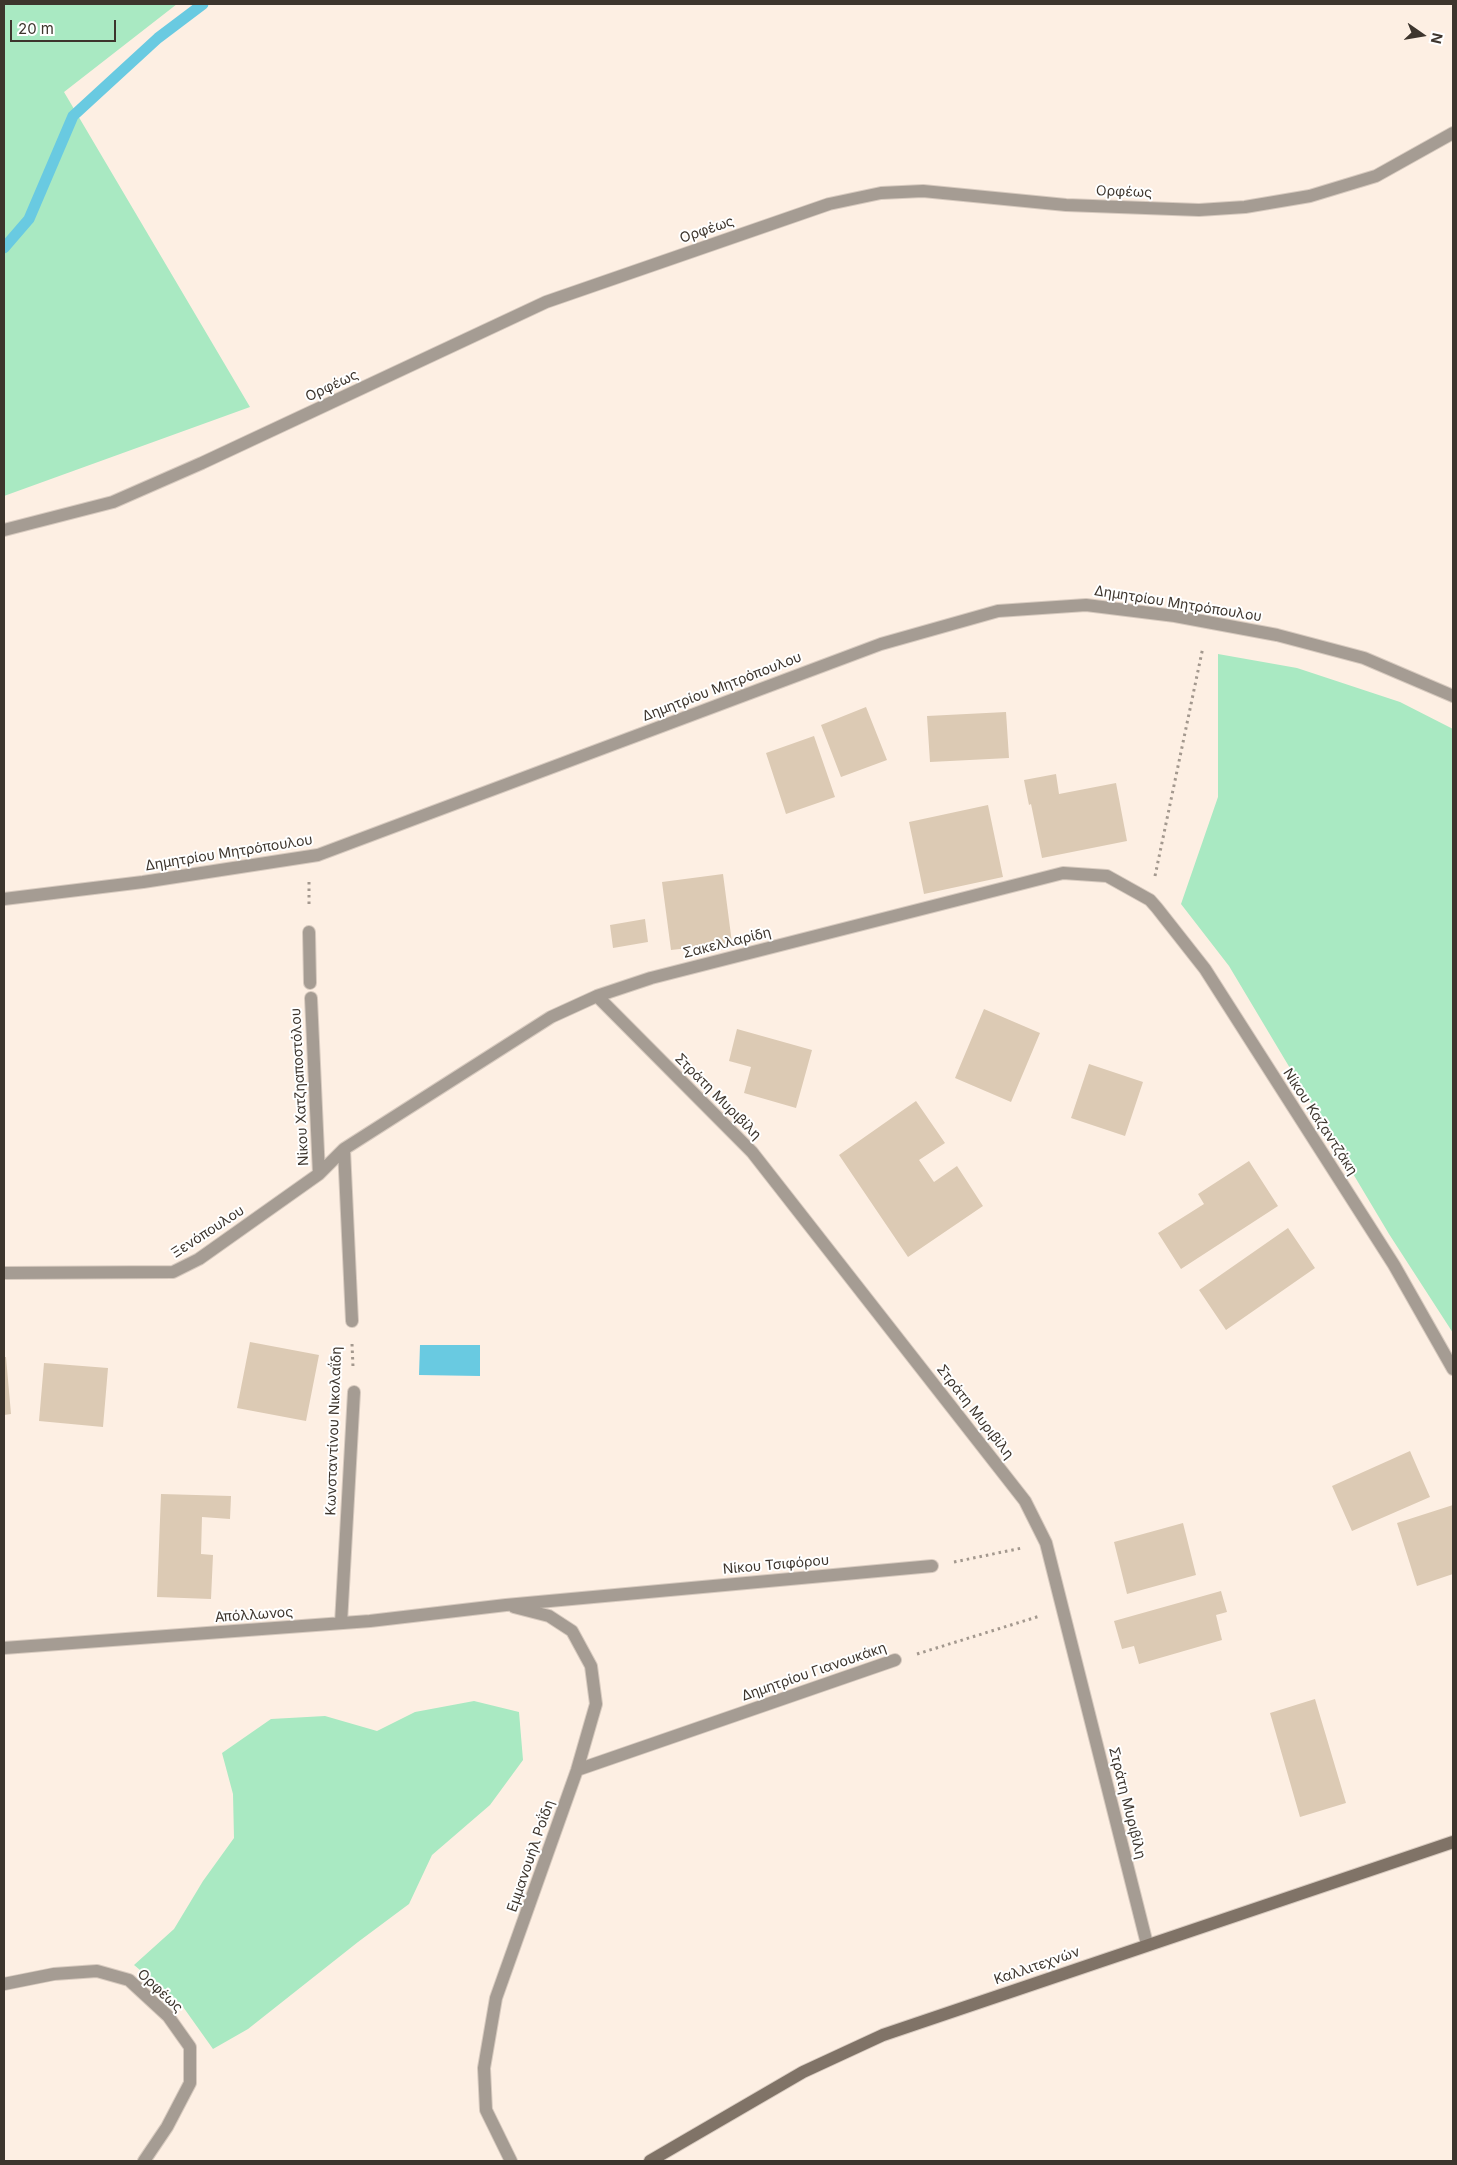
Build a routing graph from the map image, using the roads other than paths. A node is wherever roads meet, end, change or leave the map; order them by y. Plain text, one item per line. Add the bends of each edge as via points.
1 (1453, 133) edge
2 (4, 530) edge
3 (1453, 696) edge
4 (4, 899) edge
5 (1150, 900) joint
6 (309, 932) road end
7 (310, 983) dead end
8 (597, 996) junction
9 (310, 998) dead end
10 (344, 1149) junction
11 (319, 1174) junction
12 (4, 1274) edge
13 (352, 1320) road end
14 (1453, 1369) edge
15 (354, 1392) road end
16 (932, 1566) road end
17 (506, 1605) junction
18 (341, 1623) junction
19 (4, 1648) edge
20 (895, 1660) road end
21 (577, 1770) junction
22 (1453, 1842) edge
23 (1147, 1944) junction
24 (4, 1984) edge
25 (144, 2161) edge
26 (511, 2161) edge
27 (650, 2161) edge

1 - 2 street, Ορφέως via 1376,176 1310,196 1245,208 1199,210 1066,205 923,191 881,193 829,204 546,302 113,502
3 - 4 street, Δημητρίου Μητρόπουλου via 1364,658 1277,635 1208,622 1086,605 998,611 881,644 318,855
5 - 8 street, Σακελλαρίδη via 1107,876 1063,873 651,978
5 - 14 street, Νίκου Καζαντζάκη via 1205,969 1394,1265
6 - 7 street
8 - 10 street, Σακελλαρίδη via 551,1017
8 - 23 street, Στράτη Μυριβίλη via 752,1152 1025,1501 1046,1543
9 - 11 street, Νίκου Χατζηαποστόλου
10 - 11 street, Ξενόπουλου
10 - 13 street
11 - 12 street, Ξενόπουλου via 199,1259 173,1272
15 - 18 street, Κωνσταντίνου Νικολαΐδη
16 - 17 street, Νίκου Τσιφόρου
17 - 18 street, Απόλλωνος
17 - 21 street, Εμμανουήλ Ροΐδη via 549,1616 572,1631 591,1666 596,1704
18 - 19 street, Απόλλωνος
20 - 21 street, Δημητρίου Γιανουκάκη
21 - 26 street, Εμμανουήλ Ροΐδη via 496,1998 484,2068 486,2110
22 - 23 street, Καλλιτεχνών
23 - 27 street, Καλλιτεχνών via 884,2034 803,2072
24 - 25 street, Ορφέως via 54,1974 97,1971 129,1980 168,2016 190,2047 190,2083 167,2127

